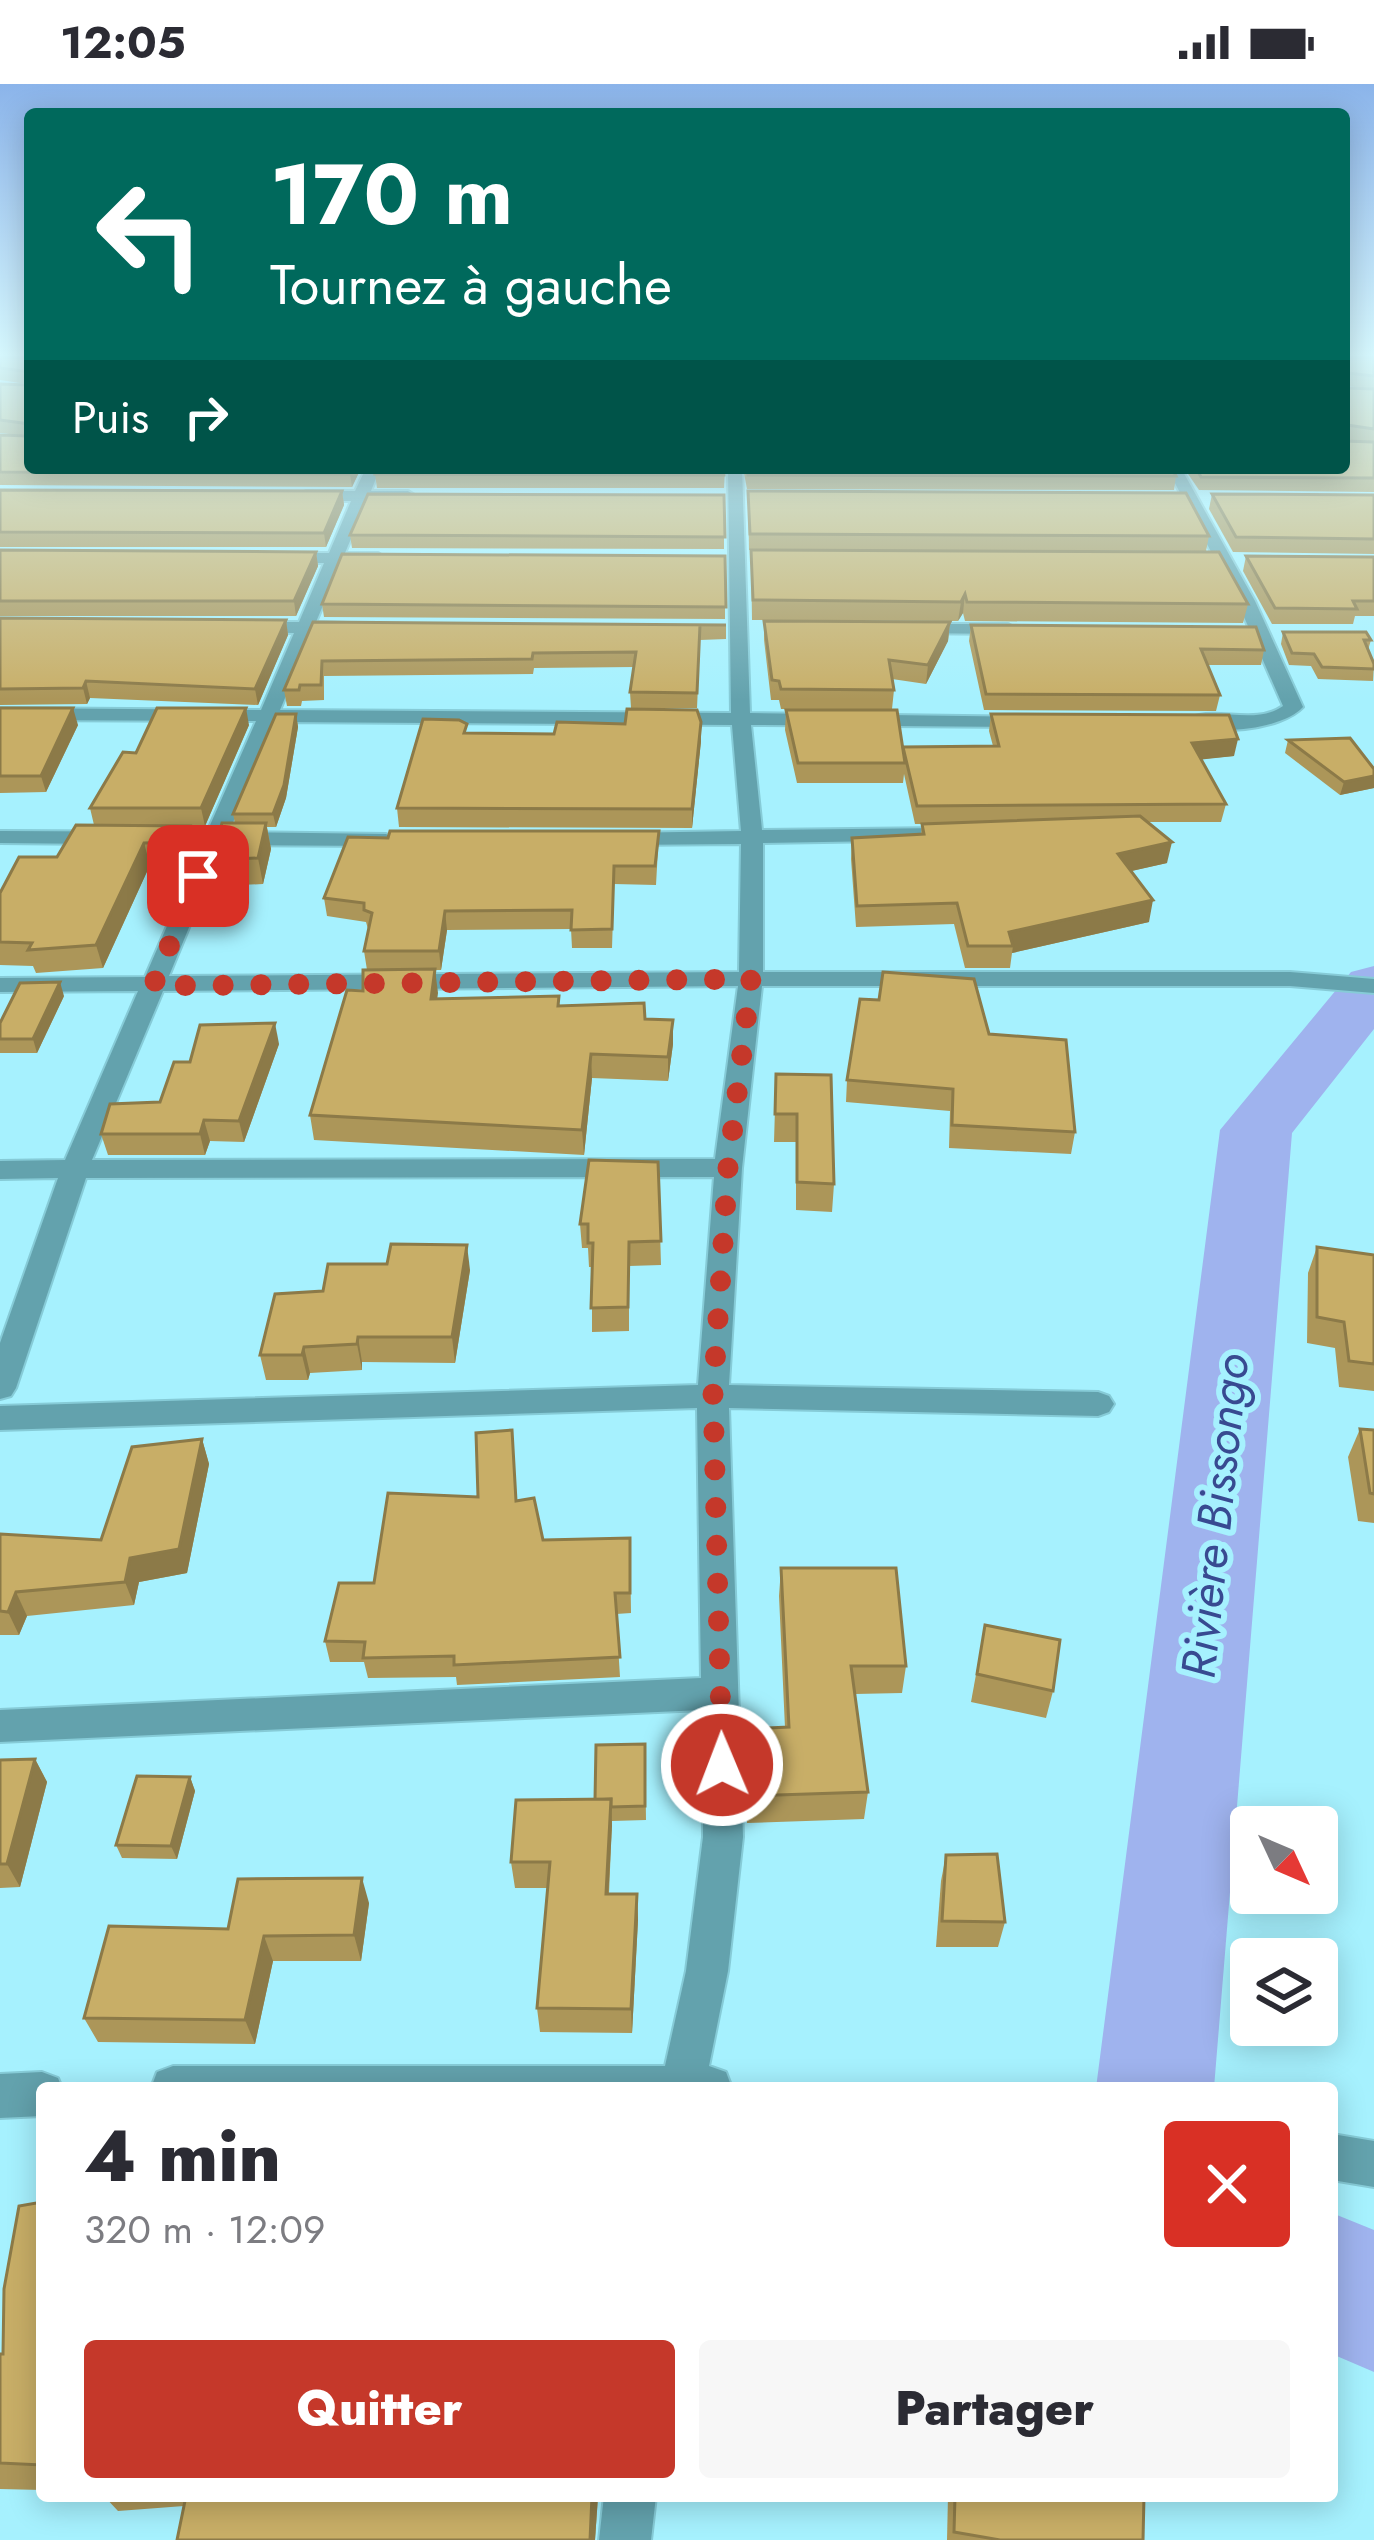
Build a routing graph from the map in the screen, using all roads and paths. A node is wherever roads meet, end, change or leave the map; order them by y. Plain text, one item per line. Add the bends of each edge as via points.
1 (371, 474) edge
2 (1177, 474) edge
3 (738, 489) edge
4 (292, 496) edge
5 (363, 496) junction
6 (430, 496) edge
7 (1167, 499) edge
8 (1191, 499) junction
9 (1214, 499) edge
10 (262, 557) edge
11 (334, 558) junction
12 (405, 558) edge
13 (1198, 562) edge
14 (1221, 563) junction
15 (1243, 563) edge
16 (231, 627) edge
17 (368, 627) edge
18 (301, 628) junction
19 (882, 628) edge
20 (1020, 630) edge
21 (1241, 634) edge
22 (1263, 634) junction
23 (1285, 634) edge
24 (0, 714) edge
25 (265, 717) junction
26 (741, 719) junction
27 (1044, 721) edge
28 (1161, 721) edge
29 (958, 833) edge
30 (0, 837) edge
31 (752, 838) junction
32 (213, 839) junction
33 (586, 839) edge
34 (420, 840) edge
35 (751, 979) junction
36 (0, 985) edge
37 (153, 986) junction
38 (1374, 986) edge
39 (728, 1168) junction
40 (0, 1170) edge
41 (74, 1172) junction
42 (0, 1388) edge
43 (713, 1394) junction
44 (1099, 1404) dead end
45 (0, 1418) edge
46 (721, 1693) junction
47 (0, 1726) edge
48 (683, 2082) edge
49 (36, 2094) edge
50 (0, 2096) edge
51 (1338, 2158) edge
52 (1374, 2164) edge
53 (629, 2502) edge
54 (625, 2540) edge

1 - 5 street
2 - 8 street
3 - 26 street
4 - 5 street
5 - 6 street
5 - 11 street
7 - 8 street
8 - 9 street
8 - 14 street
10 - 11 street
11 - 12 street
11 - 18 street
13 - 14 street
14 - 15 street
14 - 22 street
16 - 18 street
17 - 18 street
18 - 25 street
19 - 20 street
21 - 22 street
22 - 23 street
22 - 28 street via 1292,713 1254,722
24 - 25 street
25 - 26 street
25 - 32 street
26 - 27 street
26 - 31 street
29 - 31 street
30 - 32 street
31 - 33 street
31 - 35 street
32 - 34 street
32 - 37 street
35 - 37 street
35 - 38 street
35 - 39 street
36 - 37 street
37 - 41 street
39 - 41 street
39 - 43 street
40 - 41 street
41 - 42 street
43 - 44 street
43 - 45 street
43 - 46 street
46 - 47 street
46 - 48 street via 723,1837
49 - 50 street
51 - 52 street
53 - 54 street

